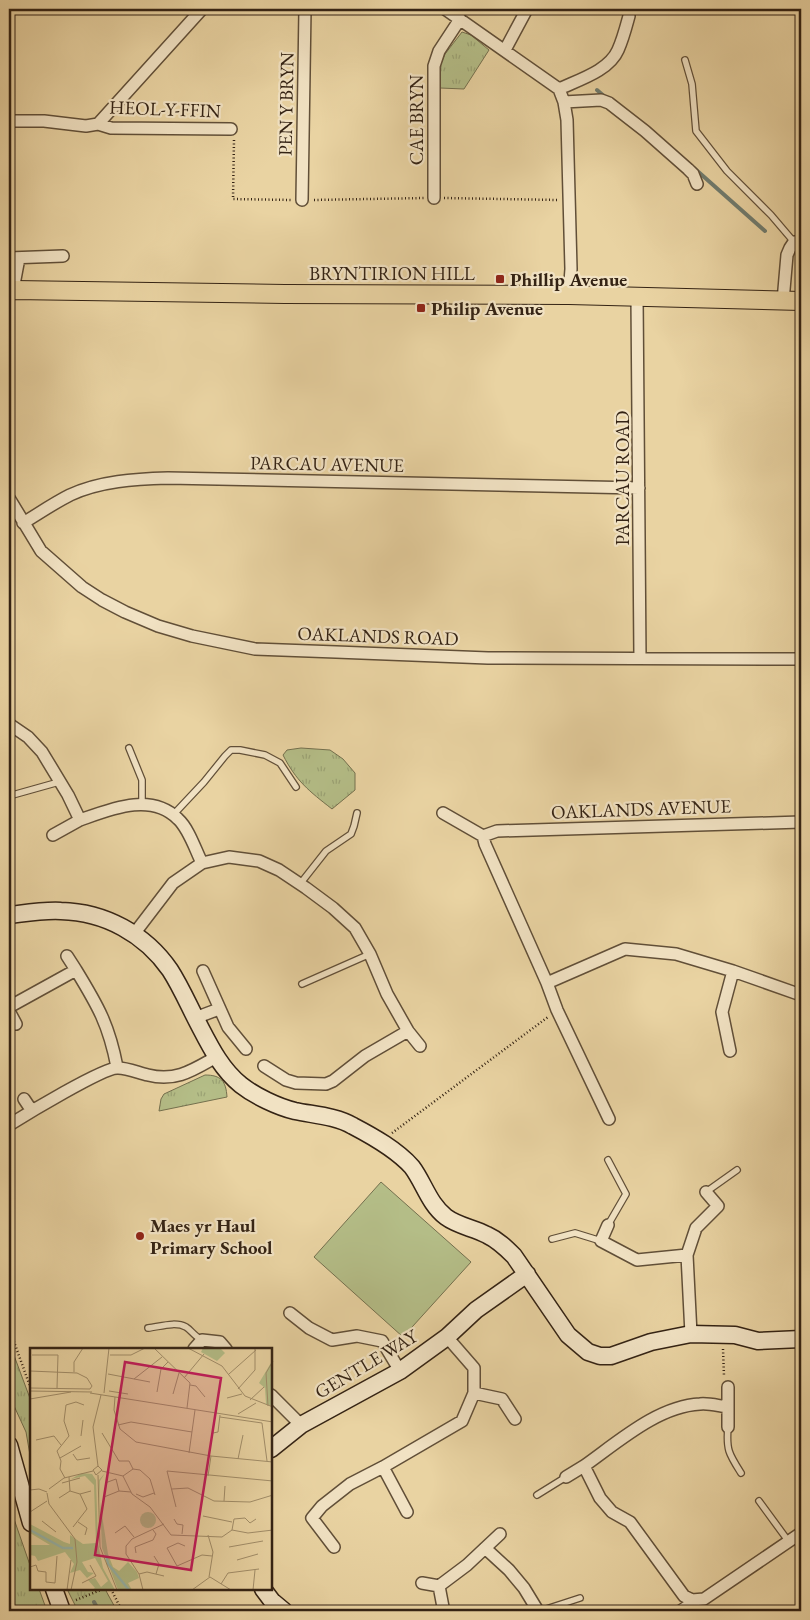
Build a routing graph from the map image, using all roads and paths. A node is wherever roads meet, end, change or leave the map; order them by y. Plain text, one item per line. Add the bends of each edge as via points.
1 (202, 9) edge
2 (305, 9) edge
3 (445, 9) edge
4 (527, 9) edge
5 (629, 16) dead end
6 (460, 19) junction
7 (504, 50) junction
8 (685, 60) dead end
9 (559, 89) junction
10 (564, 102) junction
11 (9, 121) edge
12 (98, 124) junction
13 (230, 129) joint
14 (697, 184) dead end
15 (434, 198) junction
16 (302, 200) junction
17 (568, 200) junction
18 (798, 242) edge
19 (63, 256) dead end
20 (14, 258) edge
21 (10, 290) edge
22 (570, 295) junction
23 (637, 297) junction
24 (783, 301) junction
25 (801, 302) edge
26 (640, 488) junction
27 (9, 498) edge
28 (23, 523) junction
29 (640, 658) junction
30 (801, 659) edge
31 (9, 724) edge
32 (129, 748) dead end
33 (59, 782) junction
34 (296, 787) dead end
35 (9, 796) edge
36 (142, 805) junction
37 (357, 813) dead end
38 (443, 813) dead end
39 (173, 815) junction
40 (80, 820) junction
41 (801, 822) edge
42 (53, 835) dead end
43 (483, 836) junction
44 (202, 863) junction
45 (300, 884) junction
46 (9, 915) edge
47 (134, 934) junction
48 (370, 954) junction
49 (67, 956) dead end
50 (76, 970) junction
51 (203, 971) dead end
52 (734, 971) junction
53 (547, 983) junction
54 (302, 984) dead end
55 (801, 995) edge
56 (9, 1007) edge
57 (219, 1009) junction
58 (557, 1010) junction
59 (9, 1011) edge
60 (195, 1018) junction
61 (16, 1024) dead end
62 (408, 1031) junction
63 (420, 1046) dead end
64 (246, 1049) dead end
65 (730, 1051) dead end
66 (216, 1057) junction
67 (264, 1066) dead end
68 (117, 1067) junction
69 (24, 1099) dead end
70 (32, 1111) junction
71 (608, 1119) dead end
72 (9, 1125) edge
73 (380, 1142) junction
74 (608, 1160) dead end
75 (737, 1170) dead end
76 (706, 1192) joint
77 (608, 1225) joint
78 (552, 1239) dead end
79 (601, 1240) junction
80 (687, 1255) junction
81 (527, 1274) junction
82 (290, 1313) dead end
83 (9, 1328) edge
84 (148, 1328) dead end
85 (691, 1334) junction
86 (447, 1337) junction
87 (801, 1339) edge
88 (723, 1343) dead end
89 (198, 1344) edge
90 (225, 1348) edge
91 (400, 1371) junction
92 (30, 1386) edge
93 (728, 1386) joint
94 (474, 1393) junction
95 (272, 1396) edge
96 (728, 1407) junction
97 (515, 1419) dead end
98 (301, 1425) junction
99 (728, 1427) joint
100 (9, 1445) edge
101 (272, 1449) edge
102 (584, 1466) junction
103 (383, 1467) junction
104 (741, 1473) dead end
105 (566, 1477) joint
106 (538, 1495) dead end
107 (759, 1501) dead end
108 (407, 1512) dead end
109 (30, 1519) edge
110 (801, 1533) edge
111 (500, 1534) dead end
112 (789, 1542) junction
113 (334, 1547) dead end
114 (485, 1548) junction
115 (422, 1583) dead end
116 (439, 1586) junction
117 (54, 1590) edge
118 (101, 1590) edge
119 (112, 1590) edge
120 (264, 1590) edge
121 (580, 1598) dead end
122 (76, 1600) dead end
123 (692, 1600) junction
124 (444, 1609) edge
125 (62, 1611) edge
126 (122, 1611) edge
127 (284, 1611) edge
128 (539, 1611) edge
129 (674, 1611) edge

1 - 12 street
2 - 16 street, PEN Y BRYN
3 - 6 street
4 - 7 street
5 - 9 street via 618,52 608,63
6 - 7 street
6 - 15 street, CAE BRYN via 434,66
7 - 9 street
8 - 18 lane via 692,84 696,131 727,171
9 - 10 street
10 - 14 street via 601,100 608,103 688,168
10 - 17 street via 568,120
11 - 12 street, HEOL-Y-FFIN
12 - 13 street, HEOL-Y-FFIN via 111,128
13 - 16 path via 234,142 233,199
15 - 16 path
15 - 17 path
17 - 22 street
18 - 24 street via 787,255
19 - 20 street
20 - 21 street
21 - 22 main road, BRYNTIRION HILL
22 - 23 main road, BRYNTIRION HILL
23 - 24 main road, BRYNTIRION HILL
23 - 26 street, PARCAU ROAD
24 - 25 main road, BRYNTIRION HILL
26 - 28 street, PARCAU AVENUE via 178,478 129,480 98,485 70,495
26 - 29 street, PARCAU ROAD
27 - 28 street, OAKLANDS ROAD
28 - 29 street, OAKLANDS ROAD via 41,550 82,587 141,619 192,636 264,649 488,658
29 - 30 street, OAKLANDS ROAD
31 - 33 street via 42,752
32 - 36 lane via 142,780
33 - 35 lane
33 - 40 street
34 - 39 lane via 280,763 265,755 232,750
36 - 39 street via 164,808
36 - 40 street
37 - 45 lane via 351,834 326,851
38 - 43 street
39 - 44 street via 187,832
40 - 42 street
41 - 43 street, OAKLANDS AVENUE via 497,831
43 - 53 street
44 - 45 street via 229,857 259,861
44 - 47 street via 173,883
45 - 48 street via 355,928
46 - 47 street via 61,911 81,913 107,919
47 - 60 street via 156,953 170,971
48 - 54 lane
48 - 62 street
49 - 50 street
50 - 56 street
50 - 68 street via 104,1019
51 - 57 street
52 - 53 street via 676,954 625,949
52 - 55 street
52 - 65 street via 722,1012
53 - 58 street
57 - 60 street
57 - 64 street via 228,1027
58 - 71 street
58 - 73 path
59 - 61 street
60 - 66 street
62 - 63 street
62 - 67 street via 326,1084 296,1083
66 - 68 street via 186,1074 169,1078
66 - 73 street via 242,1086 275,1105 342,1121
68 - 70 street
69 - 70 street
70 - 72 street
73 - 81 street via 412,1168 445,1216 488,1235 504,1246
74 - 77 lane via 626,1194
75 - 76 lane
76 - 80 street via 718,1206 696,1228
77 - 79 street
78 - 79 lane via 575,1233
79 - 80 street via 637,1260
80 - 85 street
81 - 85 street via 568,1334 588,1352 611,1356 651,1342
81 - 86 street, GENTLE WAY via 476,1310
82 - 91 street via 308,1328 332,1340 357,1336 382,1341
83 - 92 path
84 - 89 lane via 176,1324 187,1327
85 - 87 street via 735,1335 758,1341
86 - 91 street, GENTLE WAY
86 - 94 street via 474,1368
88 - 93 path via 724,1377
89 - 90 street via 220,1342
91 - 98 street, GENTLE WAY
93 - 96 street
94 - 97 street via 502,1399
94 - 103 street via 462,1421
95 - 98 street
96 - 99 street
96 - 102 street via 701,1404 670,1410
98 - 101 street, GENTLE WAY
99 - 104 lane via 730,1456
100 - 109 street
102 - 105 street
102 - 123 street via 600,1498 612,1512 630,1522 684,1596
103 - 108 street
103 - 113 street via 350,1484 312,1518
105 - 106 lane
107 - 112 lane
110 - 112 street
111 - 114 street
112 - 123 street via 704,1599
114 - 116 street
114 - 128 street via 514,1576
115 - 116 street
116 - 124 street
117 - 125 street
118 - 122 path
119 - 126 path
120 - 127 street
121 - 128 lane
123 - 129 lane

